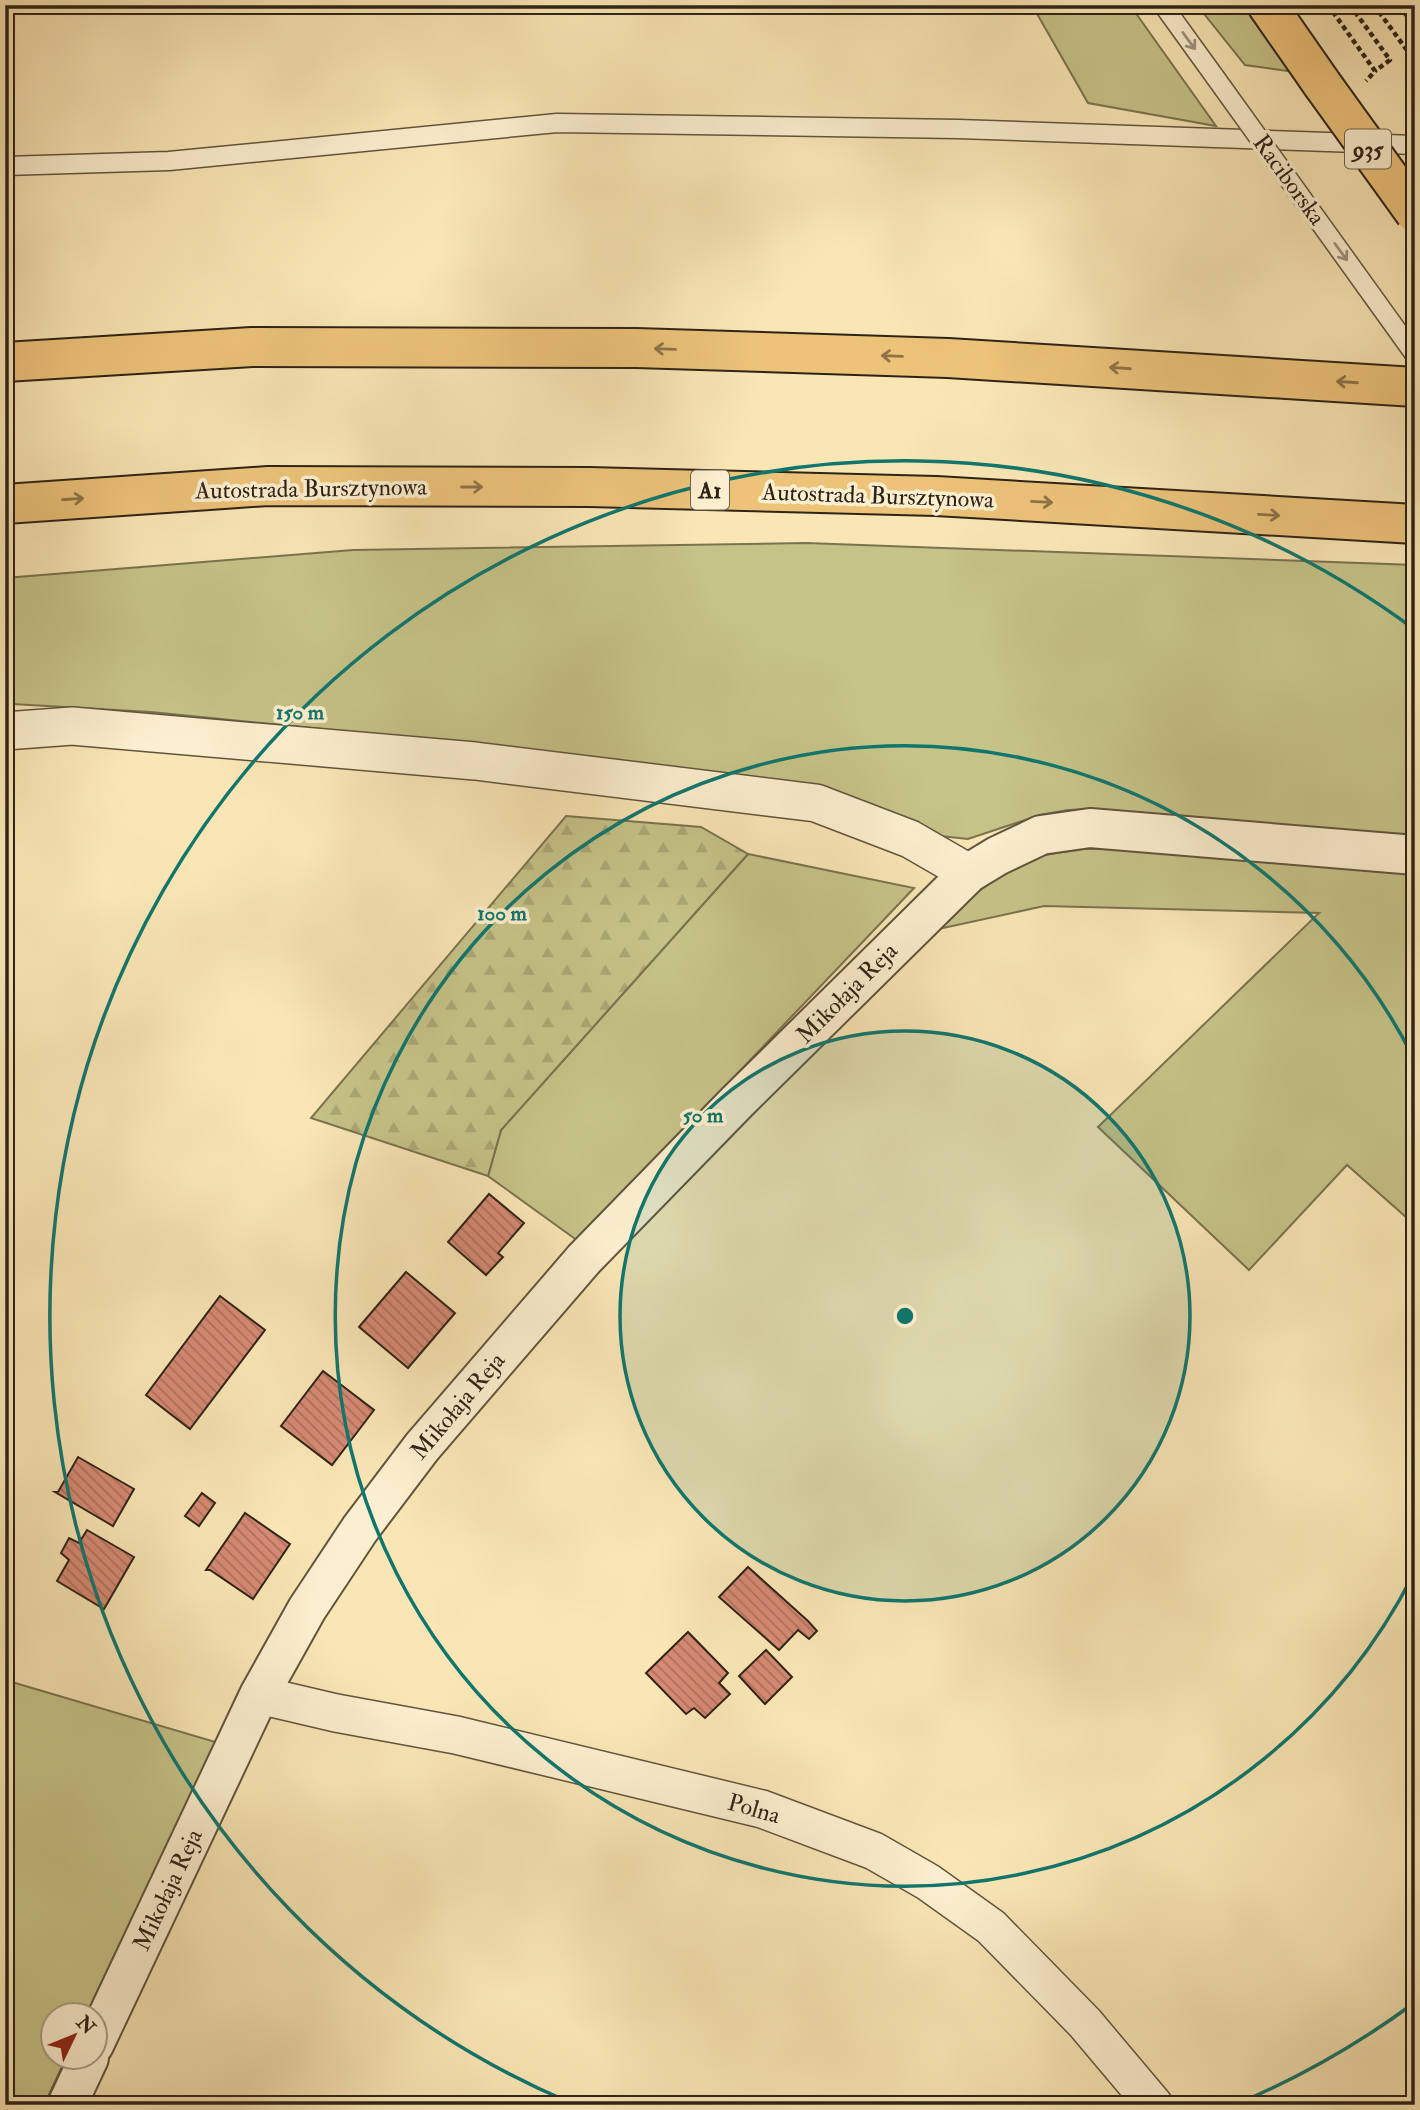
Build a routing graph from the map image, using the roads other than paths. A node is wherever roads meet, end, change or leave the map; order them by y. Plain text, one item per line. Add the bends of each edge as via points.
1 (1163, 5) edge
2 (1267, 5) edge
3 (1415, 145) edge
4 (5, 166) edge
5 (1415, 213) edge
6 (1415, 355) edge
7 (5, 362) edge
8 (1415, 387) edge
9 (5, 504) edge
10 (1415, 524) edge
11 (5, 731) edge
12 (1415, 855) edge
13 (969, 873) junction
14 (259, 1695) junction
15 (108, 2015) edge
16 (82, 2072) edge
17 (66, 2105) edge
18 (1154, 2105) edge

1 -> 6 lane, Raciborska, bridge
2 - 5 main road, 935, bridge
3 - 4 lane via 958,129 557,123 169,161
8 -> 7 main road via 948,358 636,348 252,347
9 -> 10 main road, Autostrada Bursztynowa / A1 via 268,486 589,487 936,496
11 - 13 street via 72,726 475,761 816,803 910,839
12 - 13 street, Mikołaja Reja via 1090,828 1041,835
13 - 14 street, Mikołaja Reja via 737,1102 557,1290 422,1447 359,1529
14 - 15 street, Mikołaja Reja
14 - 18 street, Polna via 456,1735 762,1809 874,1851 991,1927 1085,2023
16 - 17 street

